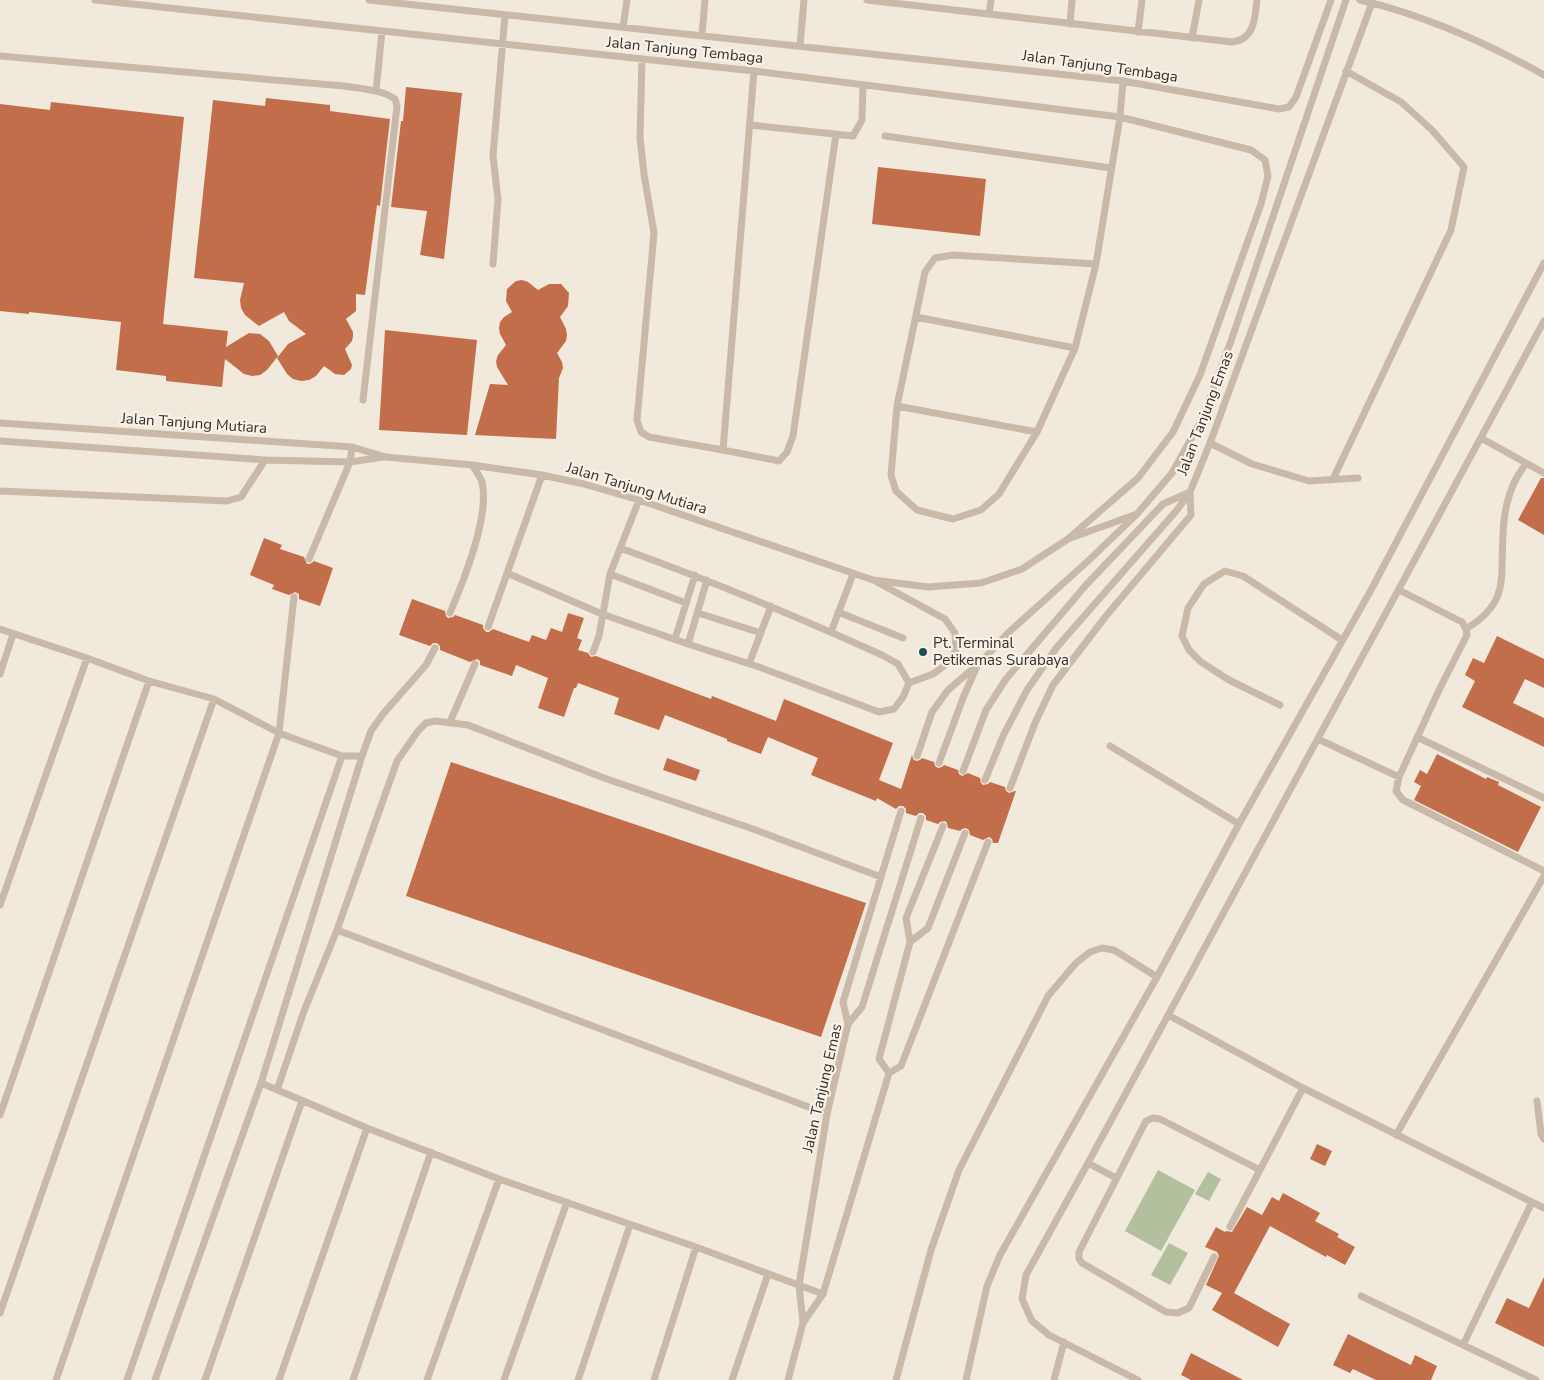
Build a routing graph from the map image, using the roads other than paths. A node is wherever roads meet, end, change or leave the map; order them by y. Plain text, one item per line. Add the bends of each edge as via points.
1 (95, 0) edge
2 (369, 0) edge
3 (627, 0) edge
4 (705, 0) edge
5 (804, 0) edge
6 (867, 0) edge
7 (991, 0) edge
8 (1072, 0) edge
9 (1142, 0) edge
10 (1199, 0) edge
11 (1257, 0) edge
12 (1332, 0) edge
13 (1346, 0) edge
14 (1360, 0) edge
15 (1373, 1) edge
16 (924, 3) edge
17 (505, 14) junction
18 (990, 14) junction
19 (1070, 24) junction
20 (623, 27) junction
21 (382, 31) junction
22 (1138, 32) junction
23 (702, 35) junction
24 (1192, 38) junction
25 (502, 44) junction
26 (800, 46) junction
27 (0, 56) edge
28 (642, 59) junction
29 (754, 71) junction
30 (1346, 71) junction
31 (1544, 75) edge
32 (1124, 81) junction
33 (863, 85) junction
34 (376, 91) junction
35 (1120, 117) junction
36 (750, 125) junction
37 (836, 134) junction
38 (885, 136) dead end
39 (1111, 168) junction
40 (1544, 263) edge
41 (493, 264) dead end
42 (1096, 264) junction
43 (916, 317) junction
44 (1544, 321) edge
45 (1075, 348) junction
46 (363, 400) dead end
47 (897, 406) junction
48 (0, 423) edge
49 (1037, 432) junction
50 (1481, 438) junction
51 (0, 441) edge
52 (1210, 443) junction
53 (352, 447) junction
54 (723, 450) junction
55 (386, 457) junction
56 (265, 460) junction
57 (350, 462) junction
58 (1526, 463) junction
59 (472, 465) junction
60 (1544, 473) edge
61 (542, 475) junction
62 (1358, 478) dead end
63 (1333, 479) junction
64 (0, 491) edge
65 (1190, 492) junction
66 (639, 500) junction
67 (1137, 514) junction
68 (1068, 539) junction
69 (620, 548) junction
70 (309, 559) dead end
71 (507, 573) junction
72 (610, 574) junction
73 (852, 574) junction
74 (695, 575) junction
75 (707, 580) junction
76 (873, 580) junction
77 (1399, 590) junction
78 (294, 597) dead end
79 (686, 603) junction
80 (771, 606) junction
81 (838, 612) junction
82 (450, 613) dead end
83 (698, 613) junction
84 (602, 614) junction
85 (488, 627) dead end
86 (0, 629) edge
87 (1466, 629) junction
88 (831, 632) junction
89 (761, 633) junction
90 (13, 634) junction
91 (904, 638) dead end
92 (675, 639) junction
93 (1342, 640) junction
94 (688, 644) junction
95 (435, 648) dead end
96 (593, 652) dead end
97 (87, 658) junction
98 (475, 664) dead end
99 (749, 664) junction
100 (977, 666) junction
101 (0, 674) edge
102 (149, 681) junction
103 (909, 683) junction
104 (214, 699) junction
105 (1280, 705) dead end
106 (450, 722) junction
107 (280, 733) junction
108 (1417, 737) junction
109 (1318, 739) junction
110 (1110, 746) dead end
111 (342, 756) junction
112 (362, 756) junction
113 (917, 756) dead end
114 (940, 763) dead end
115 (963, 771) dead end
116 (1399, 777) junction
117 (985, 780) dead end
118 (1010, 788) dead end
119 (1544, 798) edge
120 (901, 811) dead end
121 (921, 818) dead end
122 (1239, 824) junction
123 (943, 826) dead end
124 (965, 833) dead end
125 (988, 842) dead end
126 (1544, 870) edge
127 (1544, 876) edge
128 (881, 877) junction
129 (0, 905) edge
130 (336, 930) junction
131 (910, 942) junction
132 (1157, 977) junction
133 (1168, 1016) junction
134 (848, 1024) junction
135 (888, 1073) junction
136 (262, 1083) junction
137 (1303, 1088) junction
138 (277, 1090) junction
139 (302, 1101) junction
140 (1537, 1101) dead end
141 (827, 1114) junction
142 (0, 1115) edge
143 (367, 1128) junction
144 (1396, 1135) junction
145 (1544, 1140) edge
146 (431, 1152) junction
147 (1088, 1163) junction
148 (1260, 1170) junction
149 (1116, 1178) junction
150 (499, 1179) junction
151 (567, 1202) junction
152 (1532, 1202) junction
153 (1544, 1208) edge
154 (630, 1225) junction
155 (1230, 1227) dead end
156 (696, 1247) junction
157 (1214, 1257) dead end
158 (768, 1274) junction
159 (798, 1285) junction
160 (823, 1294) junction
161 (1361, 1296) dead end
162 (0, 1313) edge
163 (803, 1323) junction
164 (1064, 1342) junction
165 (1463, 1345) junction
166 (1520, 1372) junction
167 (1124, 1377) edge
168 (56, 1380) edge
169 (127, 1380) edge
170 (155, 1380) edge
171 (204, 1380) edge
172 (279, 1380) edge
173 (353, 1380) edge
174 (427, 1380) edge
175 (504, 1380) edge
176 (578, 1380) edge
177 (654, 1380) edge
178 (732, 1380) edge
179 (788, 1380) edge
180 (896, 1380) edge
181 (966, 1380) edge
182 (1054, 1380) edge
183 (1138, 1380) edge
184 (1516, 1380) edge
185 (1536, 1380) edge

1 - 21 lane, Jalan Tanjung Tembaga
2 - 17 lane, Jalan Tanjung Tembaga
3 - 20 lane
4 - 23 lane
5 - 26 lane
6 - 16 lane
7 - 18 lane
8 - 19 lane
9 - 22 lane
10 - 24 lane
11 - 24 lane via 1251,30 1244,39 1232,42
12 - 32 lane, Jalan Tanjung Tembaga via 1296,97 1289,107 1279,109
13 - 67 lane, Jalan Tanjung Emas via 1231,341 1200,420 1172,473
14 - 15 lane
15 - 30 lane, Jalan Tanjung Emas
15 - 31 lane via 1505,53
16 - 18 lane
17 - 20 lane, Jalan Tanjung Tembaga
17 - 25 lane
18 - 19 lane
19 - 22 lane
20 - 23 lane, Jalan Tanjung Tembaga
21 - 25 lane, Jalan Tanjung Tembaga
21 - 34 lane
22 - 24 lane
23 - 26 lane, Jalan Tanjung Tembaga
25 - 28 lane, Jalan Tanjung Tembaga
25 - 41 lane via 493,156 498,200
26 - 32 lane, Jalan Tanjung Tembaga
27 - 34 lane
28 - 29 lane, Jalan Tanjung Tembaga
28 - 54 lane via 640,138 654,233 637,420 641,432 648,437
29 - 33 lane, Jalan Tanjung Tembaga
29 - 36 lane
30 - 52 lane, Jalan Tanjung Emas
30 - 63 lane via 1401,102 1432,130 1464,167 1451,230
32 - 35 lane
33 - 35 lane, Jalan Tanjung Tembaga
33 - 37 lane via 862,120 858,128 853,136
34 - 46 lane via 395,99 397,106
35 - 39 lane
35 - 68 lane, Jalan Tanjung Tembaga via 1251,150 1264,160 1268,176 1200,375 1173,432 1138,478
36 - 37 lane
36 - 54 lane
37 - 54 lane via 793,436 787,452 779,461
38 - 39 lane
39 - 42 lane
40 - 93 lane
42 - 43 lane via 953,255 935,258 926,272
42 - 45 lane
43 - 45 lane
43 - 47 lane
44 - 50 lane
45 - 49 lane
47 - 49 lane
47 - 49 lane via 891,475 896,491 917,510 953,519 981,510 999,494
48 - 53 lane, Jalan Tanjung Mutiara
50 - 58 lane
50 - 77 lane
51 - 56 lane, Jalan Tanjung Mutiara
52 - 63 lane via 1261,467 1309,481
52 - 65 lane, Jalan Tanjung Emas
53 - 55 lane, Jalan Tanjung Mutiara
53 - 57 lane
55 - 57 lane, Jalan Tanjung Mutiara
55 - 59 lane, Jalan Tanjung Mutiara
56 - 57 lane, Jalan Tanjung Mutiara
56 - 64 lane via 241,497 227,501
57 - 70 lane
58 - 60 lane
58 - 87 lane via 1514,484 1506,510 1502,534 1502,581 1493,607
59 - 61 lane, Jalan Tanjung Mutiara
59 - 82 lane via 482,481 484,512 466,574
61 - 66 lane, Jalan Tanjung Mutiara
61 - 71 lane
62 - 63 lane
65 - 115 lane, Jalan Tanjung Emas via 1163,504 1086,585 1006,679 986,710
65 - 117 lane via 1056,647 1027,690
65 - 118 lane via 1192,515 1106,616 1053,685
66 - 69 lane
66 - 73 lane, Jalan Tanjung Mutiara
67 - 68 lane, Jalan Tanjung Mutiara
67 - 100 lane, Jalan Tanjung Emas via 1009,632
68 - 76 lane, Jalan Tanjung Mutiara via 1022,569 981,583 928,587
69 - 72 lane
69 - 74 lane
71 - 84 lane
71 - 85 lane
72 - 79 lane
72 - 84 lane
73 - 76 lane, Jalan Tanjung Mutiara
73 - 81 lane
74 - 75 lane
74 - 79 lane
75 - 80 lane
75 - 83 lane
76 - 103 lane, Jalan Tanjung Mutiara via 945,619 955,633 956,650 948,663 933,674
77 - 87 lane via 1462,622
77 - 109 lane
78 - 107 lane
79 - 92 lane
80 - 88 lane
80 - 89 lane
81 - 88 lane
81 - 91 lane
83 - 89 lane
83 - 94 lane
84 - 92 lane
84 - 96 lane
86 - 90 lane
87 - 108 lane via 1467,635
88 - 103 lane via 898,664
89 - 99 lane
90 - 97 lane
90 - 101 lane
92 - 94 lane
93 - 105 lane via 1243,576 1225,571 1204,584 1188,608 1182,636 1189,650 1229,680
93 - 122 lane
94 - 99 lane
95 - 112 lane via 426,665 371,731
97 - 102 lane
97 - 129 lane
98 - 106 lane
99 - 103 lane via 879,712 894,709
100 - 113 lane via 948,690 932,712
100 - 114 lane, Jalan Tanjung Emas
102 - 104 lane
102 - 142 lane
104 - 107 lane
104 - 162 lane
106 - 128 lane via 468,725 604,778
106 - 130 lane via 426,723 397,761
107 - 111 lane
107 - 168 lane
108 - 116 lane
108 - 119 lane
109 - 116 lane
109 - 133 lane
110 - 122 lane
111 - 112 lane
111 - 169 lane
112 - 136 lane
116 - 126 lane via 1396,791 1403,800
120 - 128 lane
121 - 134 lane, Jalan Tanjung Emas via 862,1007
122 - 132 lane
123 - 131 lane via 906,918
124 - 131 lane via 928,928
125 - 135 lane via 901,1066
127 - 144 lane
128 - 134 lane via 843,1002
130 - 138 lane
130 - 141 lane
131 - 135 lane via 879,1059
132 - 180 lane via 1114,950 1102,948 1090,952 1076,963 1048,996 959,1170 931,1250
132 - 181 lane via 1000,1255 986,1286
133 - 137 lane
133 - 147 lane
134 - 141 lane, Jalan Tanjung Emas
135 - 160 lane
136 - 138 lane
136 - 170 lane
137 - 144 lane
137 - 148 lane
138 - 139 lane
139 - 143 lane
139 - 171 lane
140 - 145 lane
141 - 159 lane, Jalan Tanjung Emas
143 - 146 lane
143 - 172 lane
144 - 152 lane
146 - 150 lane
146 - 173 lane
147 - 149 lane
147 - 164 lane via 1026,1275 1023,1291 1022,1299 1032,1321
148 - 149 lane via 1153,1118 1146,1121
148 - 155 lane
149 - 157 lane via 1079,1252 1082,1263 1166,1312 1178,1313 1189,1308
150 - 151 lane
150 - 174 lane
151 - 154 lane
151 - 175 lane
152 - 153 lane
152 - 165 lane
154 - 156 lane
154 - 176 lane
156 - 158 lane
156 - 177 lane
158 - 159 lane
158 - 178 lane
159 - 160 lane
159 - 163 lane, Jalan Tanjung Emas
160 - 163 lane
161 - 165 lane
163 - 179 lane
164 - 167 lane
164 - 182 lane
165 - 166 lane
166 - 184 lane
166 - 185 lane
167 - 183 lane

